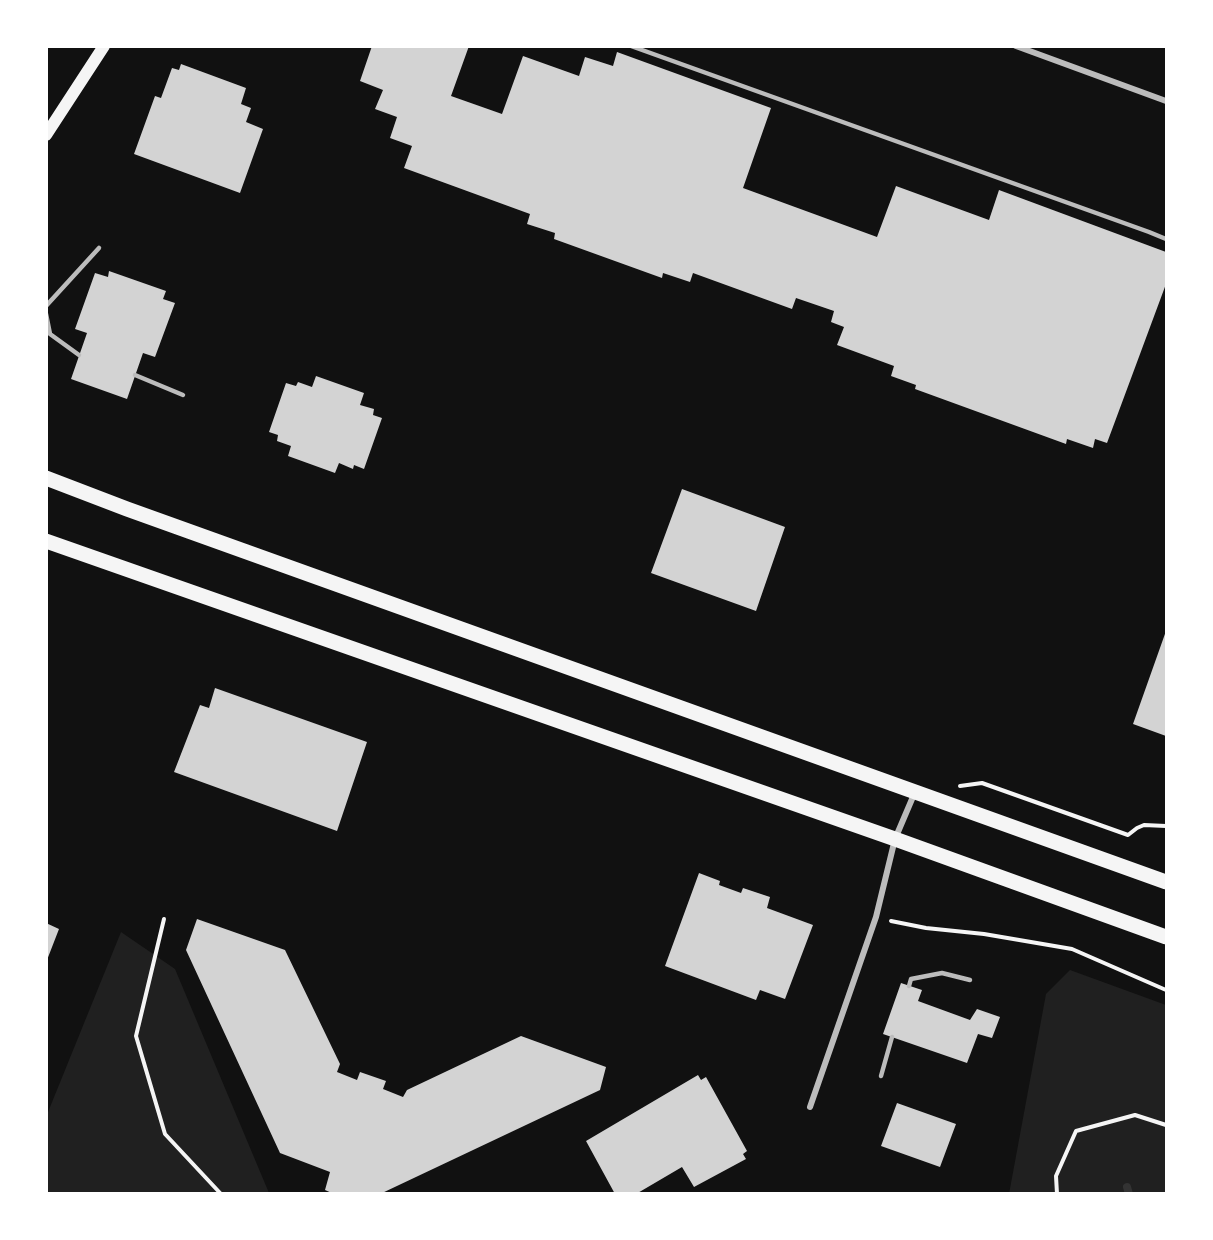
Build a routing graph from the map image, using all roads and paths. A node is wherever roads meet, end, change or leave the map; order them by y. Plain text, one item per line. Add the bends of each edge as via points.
1 (104, 46) edge
2 (631, 46) edge
3 (1016, 46) edge
4 (1167, 101) edge
5 (46, 135) edge
6 (1167, 239) edge
7 (99, 248) dead end
8 (46, 306) edge
9 (46, 314) edge
10 (79, 355) dead end
11 (135, 375) dead end
12 (183, 395) dead end
13 (46, 478) edge
14 (46, 541) edge
15 (982, 783) dead end
16 (916, 791) junction
17 (1167, 826) edge
18 (895, 839) junction
19 (1167, 882) edge
20 (876, 917) junction
21 (164, 919) dead end
22 (1167, 937) edge
23 (970, 980) dead end
24 (909, 986) dead end
25 (1167, 990) edge
26 (892, 1037) dead end
27 (881, 1077) dead end
28 (810, 1107) dead end
29 (1167, 1125) edge
30 (221, 1194) edge
31 (1057, 1194) edge

1 - 5 main road
2 - 6 lane
3 - 4 street
7 - 8 lane
9 - 10 lane via 50,334
11 - 12 lane
13 - 16 main road
14 - 18 main road
15 - 17 path via 1128,835 1144,825
16 - 18 street
16 - 19 main road
18 - 20 street
18 - 22 main road
20 - 25 path via 1072,949
20 - 28 street
21 - 30 path via 136,1036 165,1134
23 - 24 lane via 942,973 912,979
26 - 27 lane
29 - 31 path via 1135,1115 1076,1131 1056,1176

